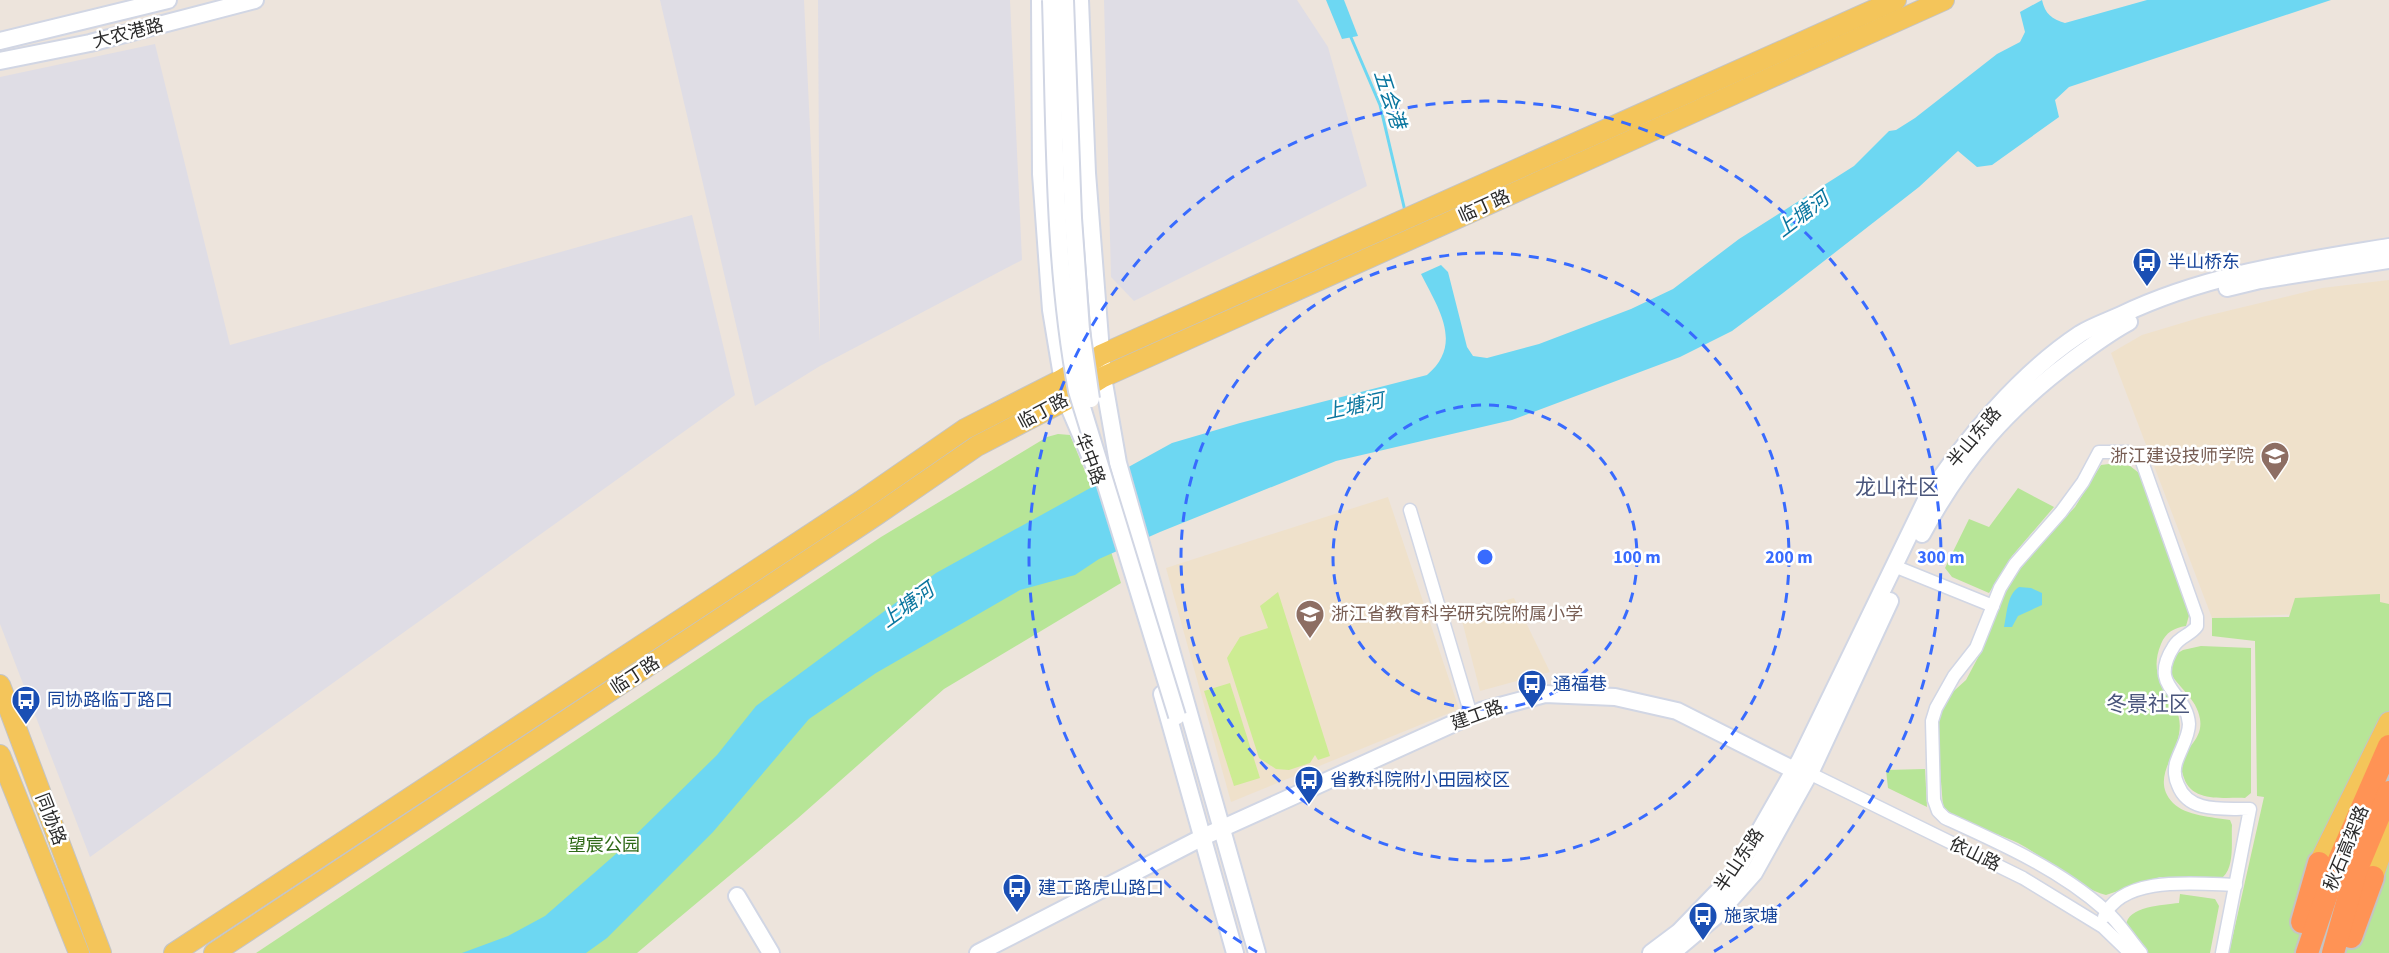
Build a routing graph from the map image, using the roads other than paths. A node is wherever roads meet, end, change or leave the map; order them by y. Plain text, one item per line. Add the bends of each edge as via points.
1 (168, 0) edge
2 (255, 0) edge
3 (1040, 0) edge
4 (1051, 0) edge
5 (1065, 0) edge
6 (1080, 0) edge
7 (1944, 0) edge
8 (1888, 2) edge
9 (0, 41) edge
10 (0, 61) edge
11 (2389, 247) edge
12 (2389, 261) edge
13 (1101, 356) junction
14 (1103, 377) junction
15 (1061, 380) junction
16 (1066, 400) junction
17 (1410, 510) dead end
18 (1899, 568) junction
19 (1993, 606) junction
20 (0, 685) edge
21 (1180, 715) junction
22 (1471, 715) junction
23 (2389, 722) edge
24 (2389, 746) edge
25 (0, 755) edge
26 (1802, 772) junction
27 (2389, 792) edge
28 (1212, 797) junction
29 (1193, 801) junction
30 (1221, 830) junction
31 (2389, 830) edge
32 (1203, 837) junction
33 (2319, 863) joint
34 (2373, 877) joint
35 (2236, 885) junction
36 (737, 896) dead end
37 (2106, 911) junction
38 (2103, 927) junction
39 (79, 953) edge
40 (102, 953) edge
41 (174, 953) edge
42 (214, 953) edge
43 (771, 953) edge
44 (978, 953) edge
45 (1235, 953) edge
46 (1257, 953) edge
47 (1651, 953) edge
48 (1672, 953) edge
49 (2130, 953) edge
50 (2141, 953) edge
51 (2222, 953) edge
52 (2293, 953) edge
53 (2307, 953) edge
54 (2333, 953) edge
55 (2346, 953) edge

1 - 9 main road, 大农港路
2 - 10 main road, 大农港路 via 90,43
3 - 15 main road, 华中路 via 1041,174 1051,310
4 - 21 main road, 华中路, bridge via 1059,245 1068,342 1077,391
5 - 21 main road, 华中路, bridge via 1073,218 1087,386
6 - 13 main road, 华中路 via 1087,173
7 - 14 main road, 临丁路
8 - 13 main road, 临丁路
11 - 18 main road, 半山东路 via 2254,269 2149,302 2081,334 2025,380 1971,438 1926,500
12 - 18 main road, 半山东路 via 2260,280 2154,310 2115,329 2050,376 2010,412 1946,489
13 - 14 main road, 华中路
13 - 15 main road, 临丁路
14 - 16 main road, 临丁路
14 - 28 main road, 华中路 via 1118,463
15 - 16 main road, 华中路
15 - 41 main road, 临丁路 via 965,429
16 - 29 main road, 华中路 via 1097,473
16 - 42 main road, 临丁路 via 977,446
17 - 22 street
18 - 19 street
18 - 26 main road, 半山东路
19 - 35 street via 2015,564 2061,512 2099,452 2140,456 2197,617 2197,626 2174,645 2163,669 2189,726 2175,766 2176,780 2188,802 2250,809
19 - 37 street via 1976,648 1935,708 1934,800 1938,811 1945,818 2023,854
20 - 40 main road, 同协路
21 - 28 main road, 华中路
21 - 29 main road, 华中路
22 - 26 main road, 建工路 via 1545,694 1615,697 1677,711
22 - 30 main road, 建工路
23 - 33 main road
24 - 53 highway, 秋石高架路 via 2336,867
25 - 39 main road, 同协路
26 - 38 street, 依山路 via 2023,878
26 - 47 main road, 半山东路 via 1735,874 1687,924
26 - 48 main road, 半山东路 via 1754,873 1716,915
27 - 54 highway, 秋石高架路 via 2356,871
28 - 30 main road, 华中路
29 - 32 main road, 华中路
30 - 32 main road, 建工路
30 - 46 main road, 华中路
31 - 34 main road
32 - 44 main road
32 - 45 main road, 华中路
33 - 52 highway
34 - 55 highway
35 - 37 street via 2150,885 2116,901
35 - 51 street
36 - 43 main road
37 - 38 street
37 - 50 street
38 - 49 street, 依山路

